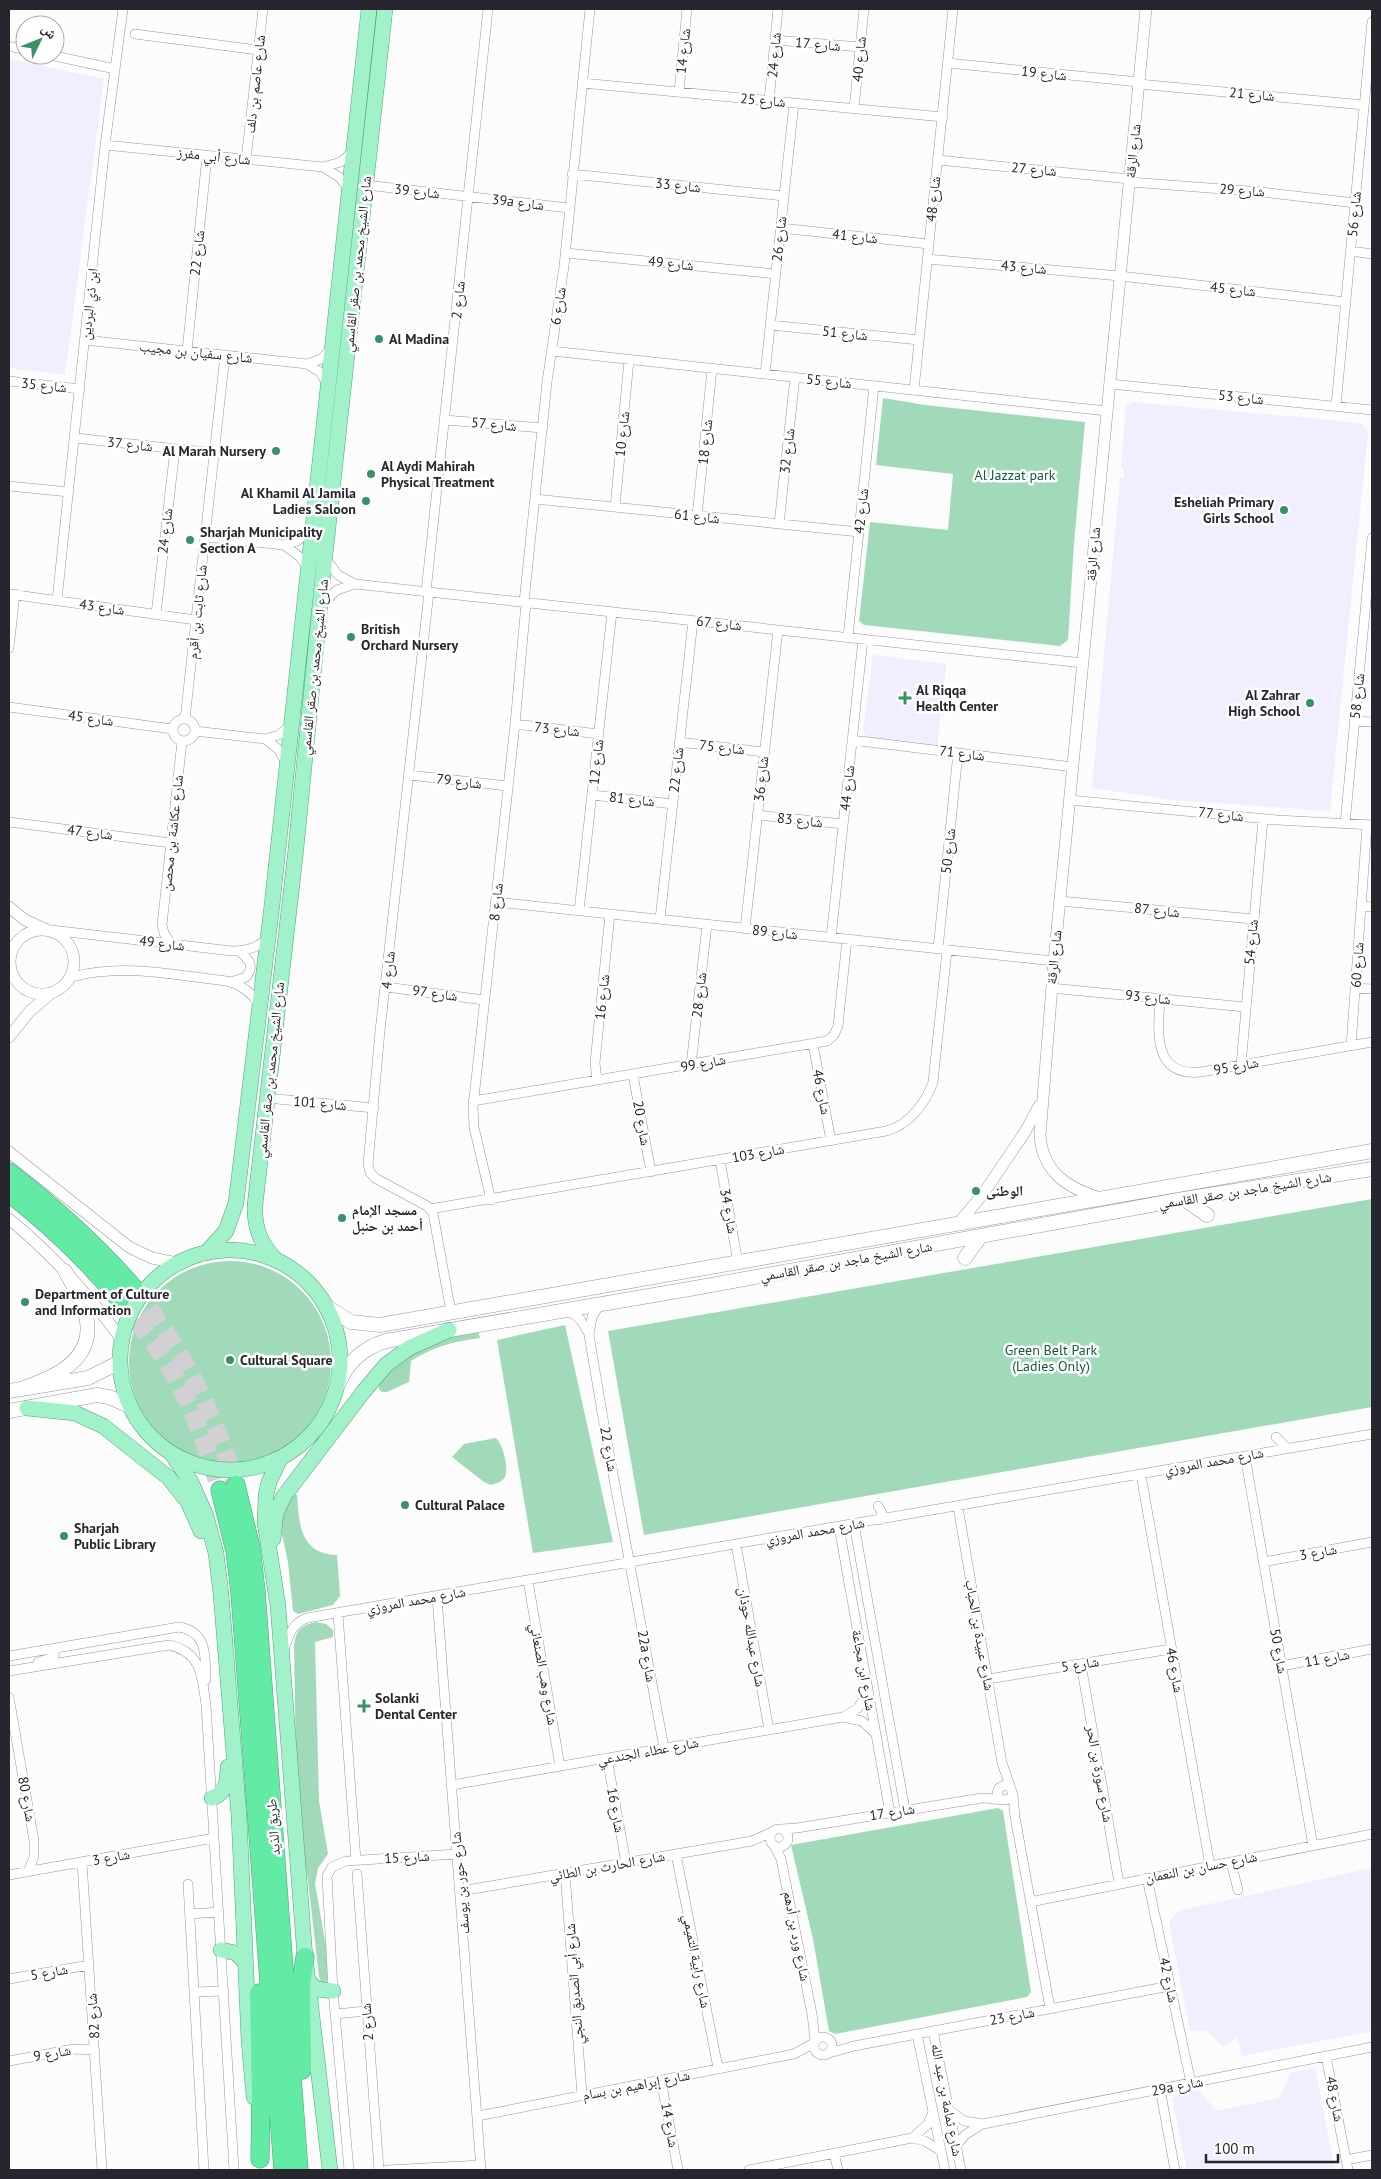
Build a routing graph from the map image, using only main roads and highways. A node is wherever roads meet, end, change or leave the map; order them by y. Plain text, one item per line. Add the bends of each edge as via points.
1 (385, 9) edge
2 (369, 10) edge
3 (382, 31) junction
4 (272, 905) junction
5 (288, 916) junction
6 (1372, 1151) edge
7 (1372, 1168) edge
8 (9, 1172) edge
9 (1252, 1173) junction
10 (9, 1193) edge
11 (1230, 1193) junction
12 (1184, 1199) junction
13 (1207, 1215) dead end
14 (980, 1237) junction
15 (206, 1252) junction
16 (966, 1258) dead end
17 (276, 1260) junction
18 (738, 1263) junction
19 (65, 1271) road end
20 (133, 1287) tunnel mouth
21 (696, 1288) junction
22 (119, 1299) tunnel mouth
23 (327, 1307) junction
24 (449, 1330) junction
25 (120, 1362) junction
26 (338, 1385) junction
27 (15, 1390) edge
28 (130, 1406) junction
29 (27, 1408) junction
30 (9, 1411) edge
31 (171, 1453) junction
32 (280, 1459) junction
33 (271, 1558) junction
34 (221, 1594) junction
35 (233, 1749) junction
36 (212, 1798) road end
37 (260, 1875) junction
38 (221, 1950) road end
39 (305, 1957) junction
40 (245, 1962) junction
41 (308, 1981) junction
42 (333, 1991) road end
43 (260, 2164) edge
44 (283, 2170) edge
45 (299, 2170) edge
46 (330, 2170) edge

1 - 3 main road, شارع الشيخ محمد بن صقر القاسمي
2 - 3 main road
2 - 4 main road, شارع الشيخ محمد بن صقر القاسمي
3 - 5 main road, شارع الشيخ محمد بن صقر القاسمي
4 - 5 main road via 275,923 282,923
4 - 15 main road, شارع الشيخ محمد بن صقر القاسمي via 236,1203 226,1231
5 - 17 main road, شارع الشيخ محمد بن صقر القاسمي via 255,1220 262,1242
6 - 9 main road, شارع الشيخ ماجد بن صقر القاسمي
7 - 11 main road, شارع الشيخ ماجد بن صقر القاسمي
8 - 20 highway via 76,1227
9 - 11 main road via 1256,1176 1255,1181 1237,1186
9 - 18 main road, شارع الشيخ ماجد بن صقر القاسمي
10 - 22 highway via 77,1252
11 - 12 main road, شارع الشيخ ماجد بن صقر القاسمي
12 - 13 main road
12 - 14 main road, شارع الشيخ ماجد بن صقر القاسمي
14 - 16 main road
14 - 21 main road, شارع الشيخ ماجد بن صقر القاسمي
15 - 17 main road via 241,1251
15 - 25 main road via 177,1263 141,1295 132,1309 122,1340
17 - 23 main road via 308,1283
18 - 21 main road via 728,1269 695,1277 693,1284
18 - 23 main road, شارع الشيخ ماجد بن صقر القاسمي via 370,1325 351,1322
19 - 27 main road via 85,1307 88,1325 85,1342 64,1370
21 - 24 main road, شارع الشيخ ماجد بن صقر القاسمي
23 - 26 main road via 338,1335
24 - 26 main road, شارع الشيخ ماجد بن صقر القاسمي via 386,1341 368,1348 347,1368
24 - 33 main road via 397,1356 364,1390 292,1482 279,1504
25 - 27 main road via 88,1378
25 - 28 main road
26 - 32 main road via 334,1400 318,1428 294,1451
28 - 29 main road via 97,1395
28 - 31 main road via 147,1432
29 - 30 main road
29 - 34 main road via 66,1411 94,1420 169,1478 195,1516
31 - 32 main road via 198,1466 236,1471
31 - 34 main road via 191,1482 206,1516 216,1553
32 - 33 main road via 269,1482 264,1509
33 - 39 main road via 278,1606
34 - 35 main road
35 - 36 main road via 227,1765 226,1785
35 - 40 main road
37 - 43 highway via 257,1918
37 - 44 highway, طريق الذيد
37 - 45 highway, طريق الذيد via 238,1572 230,1529 228,1487 249,1541 256,1591
38 - 40 main road via 236,1953
39 - 41 main road
39 - 45 highway via 301,1984 304,2141
40 - 43 main road
41 - 42 main road via 317,1989
41 - 46 main road

